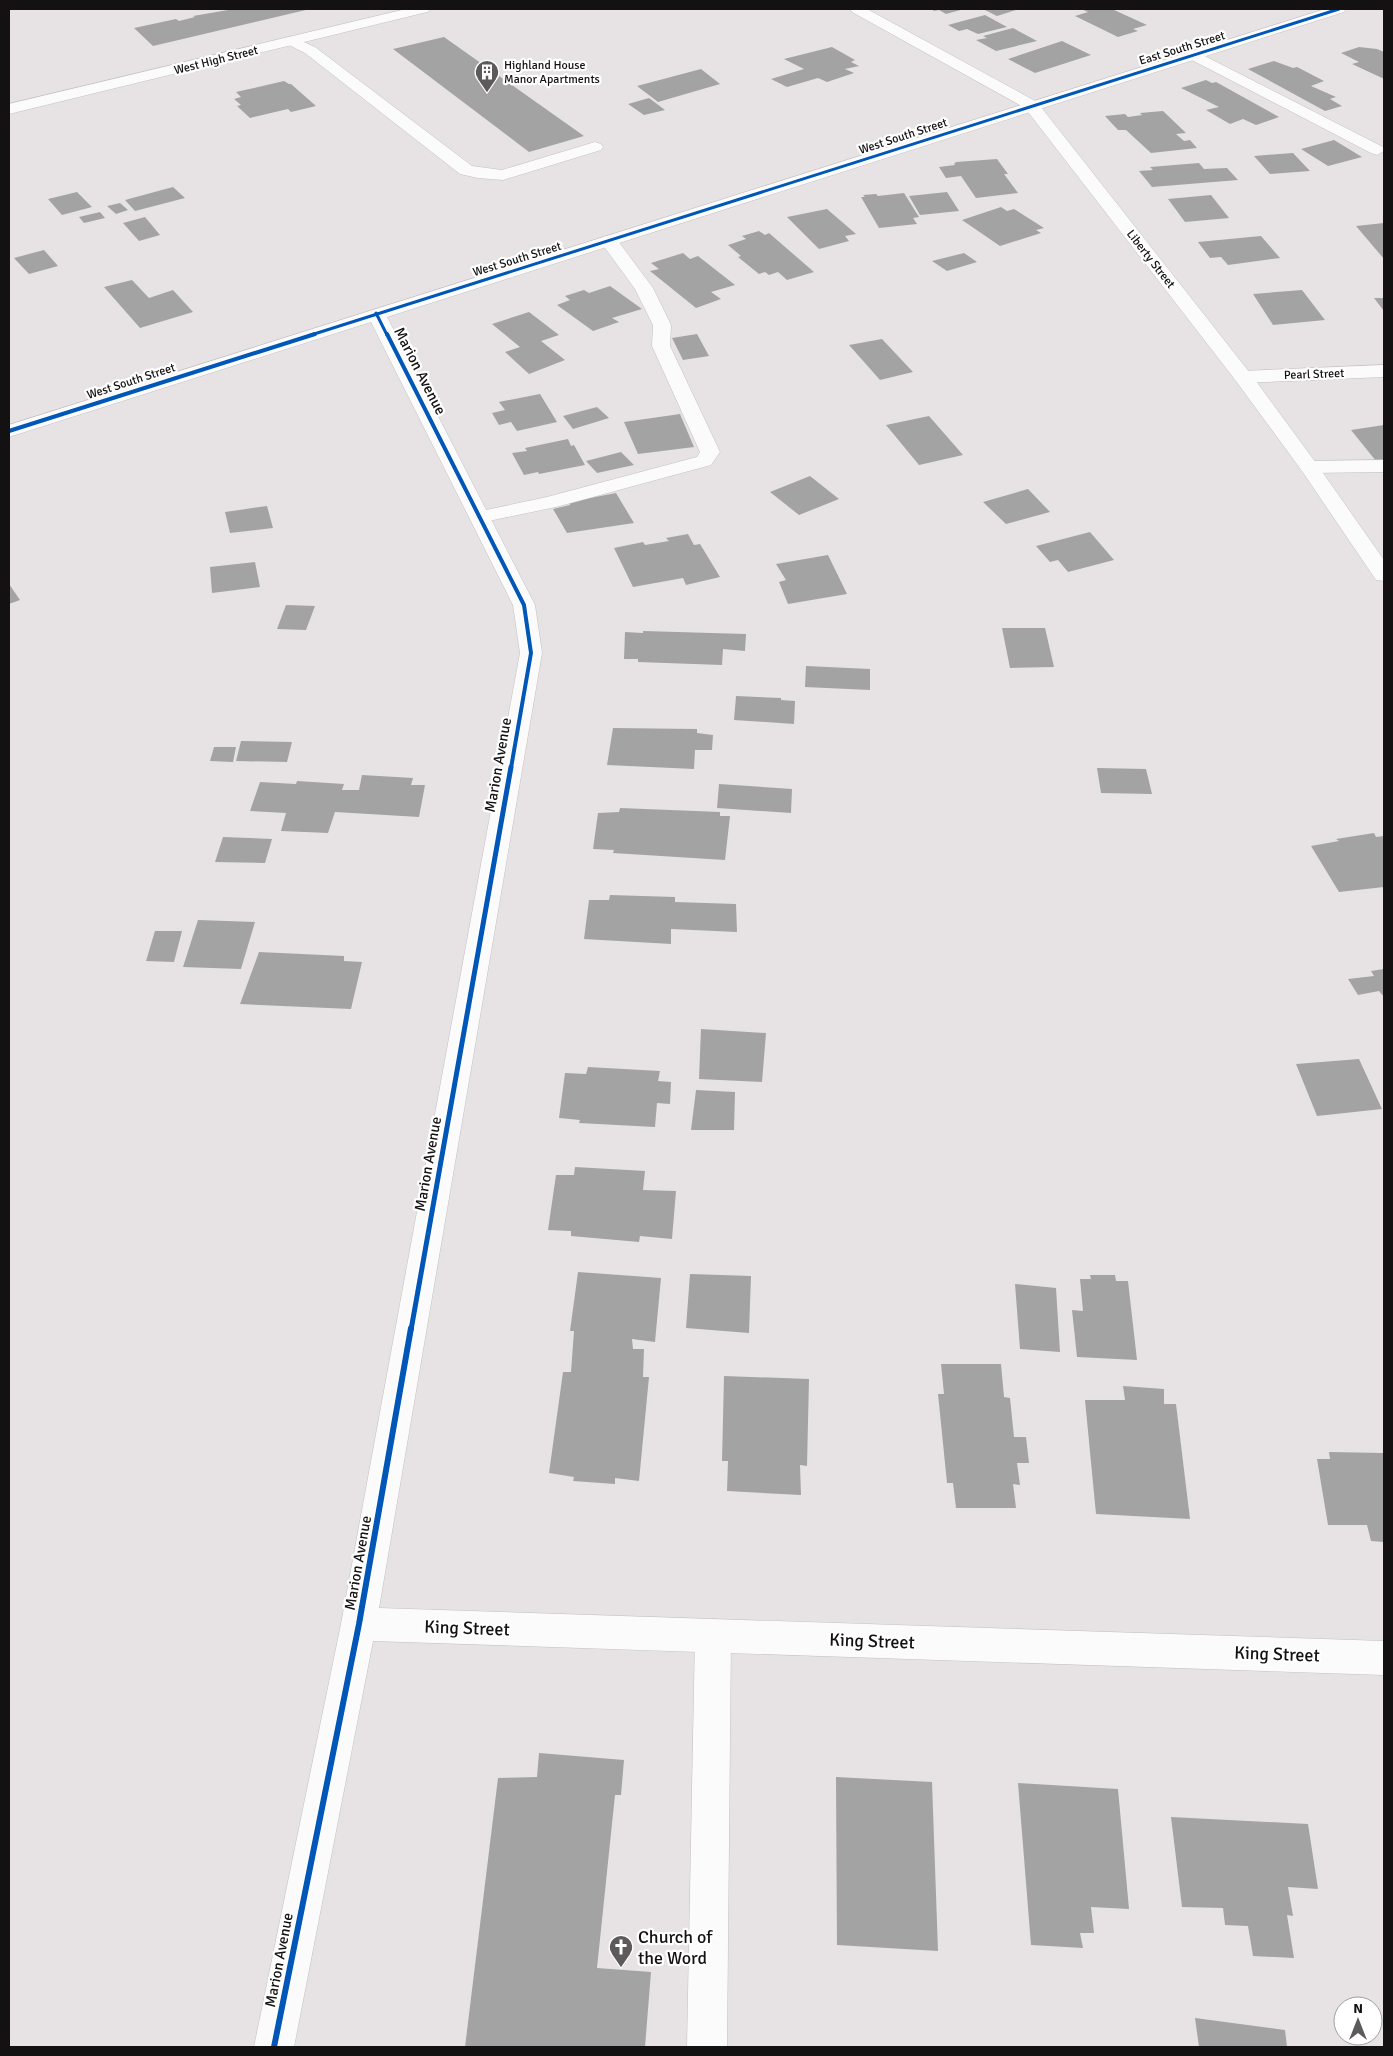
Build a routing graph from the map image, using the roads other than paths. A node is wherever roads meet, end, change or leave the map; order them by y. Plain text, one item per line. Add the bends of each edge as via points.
1 (423, 9) edge
2 (857, 9) edge
3 (1339, 9) edge
4 (292, 41) junction
5 (1193, 55) junction
6 (1031, 105) junction
7 (9, 109) edge
8 (595, 147) dead end
9 (1377, 150) dead end
10 (609, 241) junction
11 (376, 313) junction
12 (1384, 371) edge
13 (1243, 377) junction
14 (9, 431) edge
15 (1384, 466) edge
16 (1309, 467) junction
17 (479, 517) junction
18 (1384, 575) edge
19 (360, 1624) junction
20 (713, 1636) junction
21 (1384, 1658) edge
22 (274, 2047) edge
23 (707, 2047) edge

1 - 4 street, West High Street
2 - 6 street, Liberty Street
3 - 5 street, East South Street
4 - 7 street, West High Street
4 - 8 street via 310,50 466,170 503,175
5 - 6 street, East South Street
5 - 9 street
6 - 10 street, West South Street
6 - 13 street, Liberty Street
10 - 11 street, West South Street
10 - 17 street via 644,288 662,325 661,346 710,452 704,461 549,503
11 - 14 street, West South Street
11 - 17 street, Marion Avenue
12 - 13 street, Pearl Street
13 - 16 street, Liberty Street
15 - 16 street
16 - 18 street, Liberty Street
17 - 19 street, Marion Avenue via 524,605 531,653
19 - 20 street, King Street
19 - 22 street, Marion Avenue
20 - 21 street, King Street
20 - 23 street

